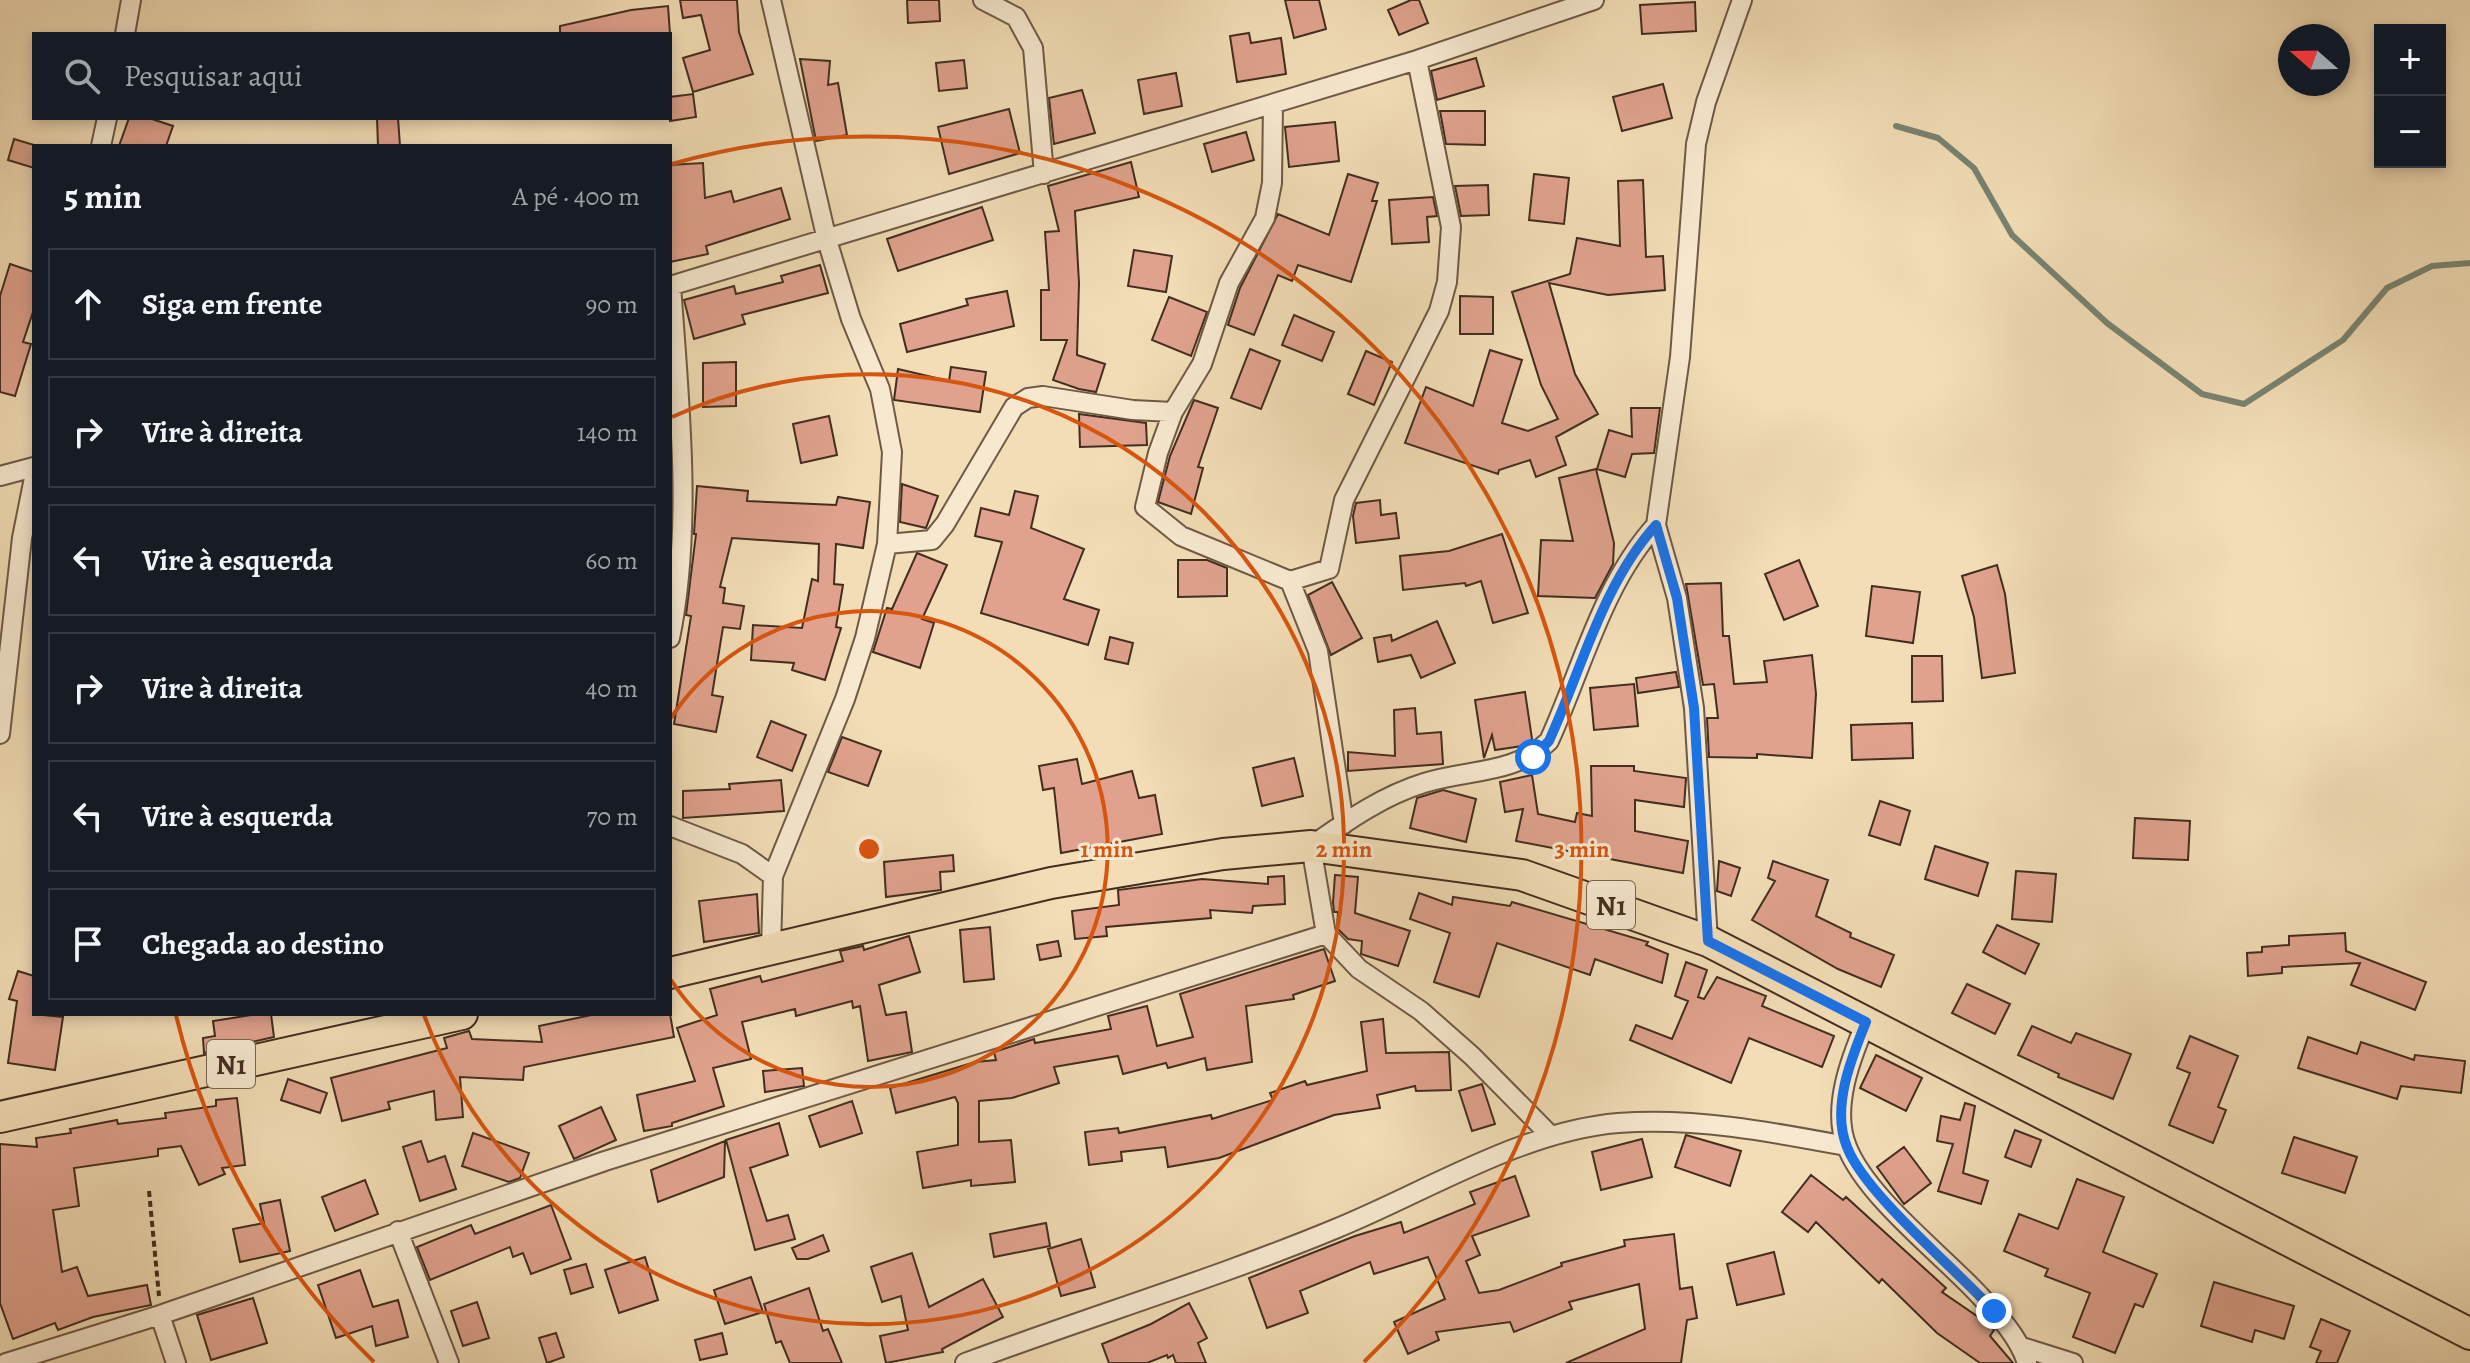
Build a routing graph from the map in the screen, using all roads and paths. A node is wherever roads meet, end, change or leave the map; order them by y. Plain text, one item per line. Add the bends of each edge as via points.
1 (131, 0) edge
2 (771, 0) edge
3 (983, 0) edge
4 (1594, 0) edge
5 (1742, 0) edge
6 (125, 32) edge
7 (1417, 60) junction
8 (1273, 104) junction
9 (107, 120) edge
10 (101, 144) edge
11 (1044, 174) junction
12 (827, 240) junction
13 (672, 285) edge
14 (672, 320) edge
15 (1173, 412) junction
16 (32, 468) edge
17 (0, 476) edge
18 (32, 489) edge
19 (1656, 525) junction
20 (887, 544) junction
21 (1290, 581) junction
22 (672, 628) edge
23 (0, 734) edge
24 (1344, 824) junction
25 (672, 827) edge
26 (1311, 846) junction
27 (773, 876) junction
28 (1326, 934) junction
29 (1708, 941) junction
30 (771, 949) junction
31 (672, 973) edge
32 (453, 1016) edge
33 (1866, 1022) junction
34 (0, 1117) edge
35 (1550, 1135) junction
36 (1846, 1146) junction
37 (149, 1191) dead end
38 (398, 1231) junction
39 (160, 1315) junction
40 (2470, 1334) edge
41 (2025, 1355) edge
42 (6, 1363) edge
43 (176, 1363) edge
44 (449, 1363) edge
45 (965, 1363) edge
46 (2073, 1363) edge

1 - 6 street
2 - 12 street
3 - 11 street via 1016,17 1033,48
4 - 7 street
5 - 19 street via 1696,144 1680,357
7 - 8 street
7 - 21 street via 1449,217 1452,252 1447,282 1439,311 1344,500 1329,569
8 - 11 street
8 - 15 street via 1272,183 1265,218 1229,283 1202,364
9 - 10 street
11 - 12 street
12 - 13 street
12 - 20 street via 888,421 892,452
14 - 22 street via 681,472 678,600
15 - 20 street via 1062,397 1028,398 1014,407 932,540
15 - 21 street via 1145,507 1181,536
16 - 17 street
18 - 23 street
19 - 24 street via 1620,576 1549,741 1533,757 1396,792
19 - 29 street via 1677,598 1694,708
20 - 27 street via 845,699
21 - 24 street via 1318,651
24 - 26 street
25 - 27 street via 742,854
26 - 28 street
26 - 29 main road, N1 via 1522,875
26 - 30 main road, N1 via 1223,854 1051,883
27 - 30 street
28 - 35 street via 1359,969 1421,1011 1472,1056
28 - 38 street
29 - 33 main road, N1
30 - 31 main road, N1
32 - 34 main road, N1
33 - 36 street via 1847,1076 1842,1110
33 - 40 main road, N1
35 - 36 street via 1618,1123 1695,1124
35 - 45 street via 1334,1230
36 - 41 street via 1867,1179 1962,1275
37 - 39 path
38 - 39 street
38 - 44 street
39 - 42 street
39 - 43 street
41 - 46 street

